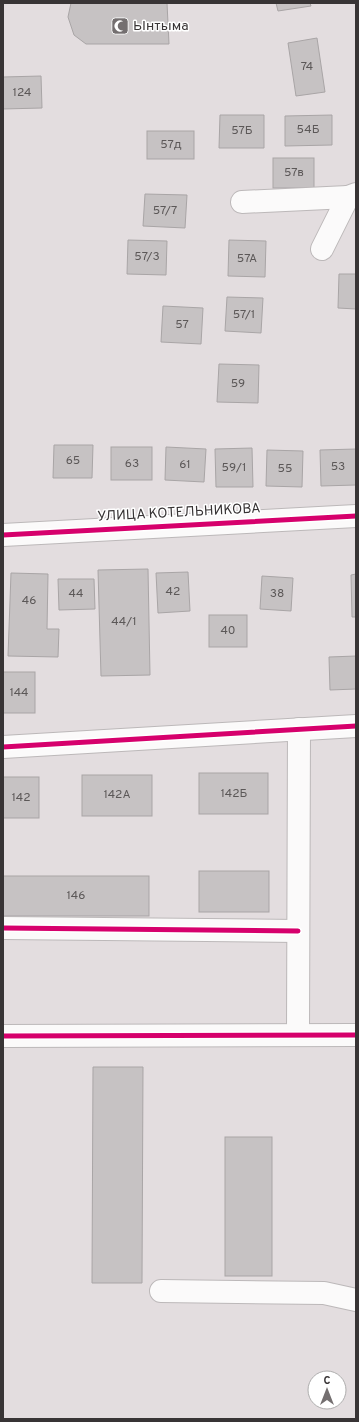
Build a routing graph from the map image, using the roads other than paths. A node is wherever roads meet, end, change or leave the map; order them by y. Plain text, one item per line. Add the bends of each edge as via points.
1 (352, 195) edge
2 (242, 202) dead end
3 (322, 248) dead end
4 (356, 516) edge
5 (3, 535) edge
6 (356, 726) edge
7 (299, 729) junction
8 (3, 747) edge
9 (3, 928) edge
10 (298, 931) junction
11 (298, 1035) junction
12 (356, 1035) edge
13 (3, 1036) edge
14 (161, 1291) dead end
15 (356, 1300) edge

1 - 2 street
1 - 3 street
4 - 5 street, УЛИЦА КОТЕЛЬНИКОВА
6 - 7 street
7 - 8 street
7 - 10 street
9 - 10 street
10 - 11 street
11 - 12 street
11 - 13 street
14 - 15 street via 324,1292

